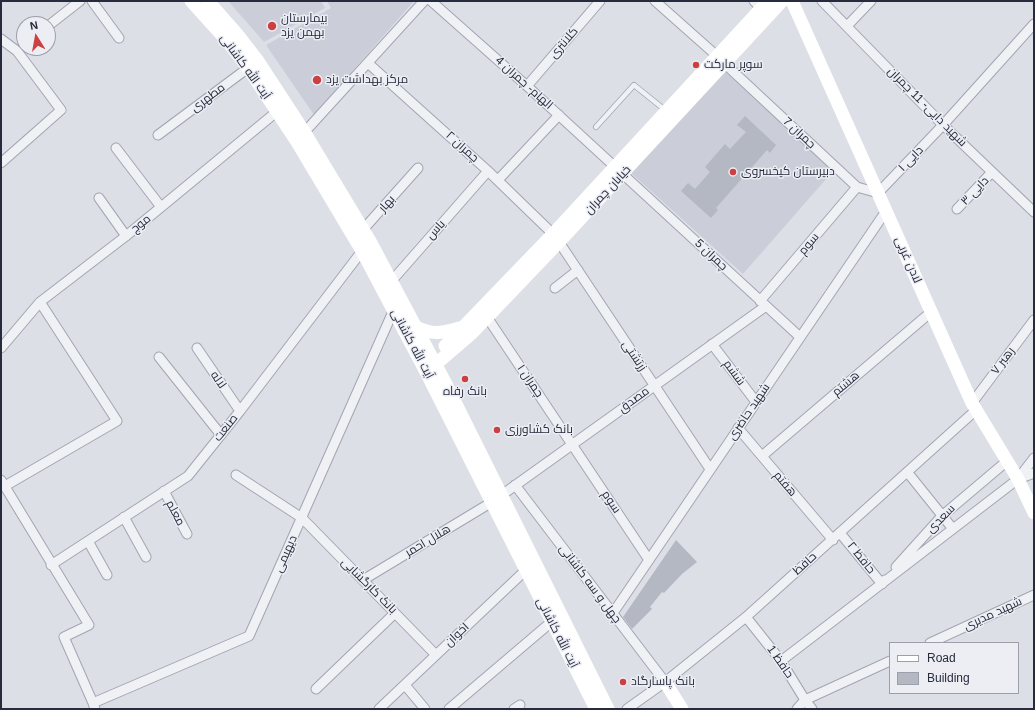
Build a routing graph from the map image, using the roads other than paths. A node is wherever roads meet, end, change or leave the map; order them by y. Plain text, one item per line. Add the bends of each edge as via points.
1 (80, 1) edge
2 (92, 1) edge
3 (191, 1) edge
4 (208, 1) edge
5 (424, 1) edge
6 (431, 1) edge
7 (600, 1) edge
8 (655, 1) edge
9 (782, 1) edge
10 (792, 1) edge
11 (822, 1) edge
12 (870, 1) edge
13 (761, 3) edge
14 (56, 20) edge
15 (1034, 24) edge
16 (847, 26) junction
17 (119, 38) dead end
18 (1, 39) edge
19 (16, 46) edge
20 (25, 56) edge
21 (721, 60) junction
22 (253, 64) junction
23 (368, 64) junction
24 (527, 86) junction
25 (282, 108) junction
26 (666, 111) junction
27 (559, 115) junction
28 (943, 125) junction
29 (596, 127) dead end
30 (158, 135) dead end
31 (301, 137) junction
32 (116, 148) dead end
33 (1, 163) edge
34 (418, 168) dead end
35 (619, 170) junction
36 (488, 171) junction
37 (992, 172) junction
38 (498, 180) junction
39 (857, 187) junction
40 (878, 193) junction
41 (99, 198) dead end
42 (161, 207) junction
43 (957, 209) dead end
44 (886, 211) junction
45 (1034, 212) edge
46 (359, 234) junction
47 (126, 236) junction
48 (556, 238) junction
49 (366, 246) junction
50 (578, 270) junction
51 (387, 285) junction
52 (555, 288) dead end
53 (40, 302) junction
54 (763, 303) junction
55 (397, 304) junction
56 (931, 312) junction
57 (487, 317) junction
58 (1034, 320) edge
59 (414, 326) junction
60 (465, 326) junction
61 (800, 337) junction
62 (712, 344) junction
63 (1, 348) edge
64 (196, 348) dead end
65 (452, 352) junction
66 (159, 357) dead end
67 (429, 364) junction
68 (445, 382) junction
69 (654, 386) junction
70 (756, 402) junction
71 (974, 407) junction
72 (240, 411) junction
73 (738, 428) junction
74 (221, 434) junction
75 (572, 445) junction
76 (762, 456) junction
77 (1034, 458) edge
78 (1007, 461) junction
79 (710, 469) junction
80 (908, 472) junction
81 (1034, 473) edge
82 (236, 475) dead end
83 (1018, 479) junction
84 (3, 483) edge
85 (516, 486) junction
86 (164, 491) junction
87 (497, 498) junction
88 (1034, 513) edge
89 (942, 516) junction
90 (124, 517) junction
91 (302, 518) junction
92 (953, 529) junction
93 (840, 533) junction
94 (187, 534) dead end
95 (833, 540) junction
96 (88, 541) junction
97 (146, 557) dead end
98 (649, 560) junction
99 (51, 565) junction
100 (530, 566) junction
101 (107, 576) dead end
102 (363, 580) junction
103 (882, 584) junction
104 (1034, 595) edge
105 (395, 613) junction
106 (613, 613) junction
107 (746, 617) junction
108 (556, 618) junction
109 (932, 642) edge
110 (436, 655) junction
111 (781, 661) junction
112 (889, 661) edge
113 (665, 682) junction
114 (405, 686) junction
115 (316, 689) dead end
116 (805, 700) junction
117 (94, 706) edge
118 (379, 709) edge
119 (425, 709) edge
120 (449, 709) edge
121 (596, 709) edge
122 (608, 709) edge
123 (626, 709) edge
124 (682, 709) edge
125 (797, 709) edge
126 (812, 709) edge

1 - 14 street
2 - 17 street
3 - 22 main road, آیت الله کاشانی via 228,42
4 - 22 main road, آیت الله کاشانی via 237,34
5 - 23 street
6 - 24 street, الهام- چمران 4
7 - 24 street, کلانتری
8 - 21 street, چمران 7
9 - 21 main road, خیابان چمران
10 - 40 main road, لادن غربی
11 - 16 street, شهید دایی- 11 چمران
12 - 16 street
13 - 21 main road, خیابان چمران
15 - 28 street, دایی ۱
16 - 28 street, شهید دایی- 11 چمران
18 - 19 street
20 - 33 street via 61,110
21 - 26 main road, خیابان چمران
21 - 35 main road, خیابان چمران
21 - 39 street, چمران 7
22 - 25 main road, آیت الله کاشانی
22 - 30 street, مطهری
23 - 31 street
23 - 36 street, چمران ۲
24 - 27 street, الهام- چمران 4
25 - 31 main road, آیت الله کاشانی
25 - 42 street, موج
26 - 29 lane via 634,85
26 - 35 main road, خیابان چمران
27 - 35 street, الهام- چمران 4
27 - 38 street
28 - 37 street, شهید دایی- 11 چمران
28 - 40 street, دایی ۱
31 - 46 main road, آیت الله کاشانی
32 - 42 street
34 - 46 street, بهار
35 - 48 main road, خیابان چمران
35 - 54 street, چمران 5
36 - 38 street, چمران ۲
36 - 51 street, یاس
37 - 43 street, دایی ۳
37 - 45 street, شهید دایی- 11 چمران
38 - 48 street, چمران ۲
39 - 40 street, چمران 7
39 - 54 street, سوم
40 - 44 main road, لادن غربی
41 - 47 street
42 - 47 street, موج
44 - 56 main road, لادن غربی
44 - 61 street, شهید حاضری
46 - 49 main road, آیت الله کاشانی
47 - 53 street, موج
48 - 50 street, زرتشتی
48 - 57 main road, خیابان چمران
48 - 60 main road, خیابان چمران
49 - 51 main road, آیت الله کاشانی
49 - 72 street, صنعت
50 - 52 street
50 - 69 street, زرتشتی
51 - 55 main road, آیت الله کاشانی
53 - 63 street, موج
53 - 84 street via 118,421
54 - 61 street, چمران 5
54 - 62 street, مصدق
55 - 59 main road, آیت الله کاشانی
55 - 67 main road, آیت الله کاشانی
55 - 91 street, دیهیمی
56 - 71 main road, لادن غربی
56 - 76 street, هشتم
57 - 65 main road, خیابان چمران
57 - 75 street, چمران ۱
58 - 71 street, رهبر ۷
59 - 60 main road via 425,331 444,333
59 - 67 main road, آیت الله کاشانی
60 - 67 main road, خیابان چمران
61 - 70 street, شهید حاضری
62 - 69 street, مصدق
62 - 70 street, ششم
64 - 72 street, لاله
65 - 67 main road, خیابان چمران
65 - 68 main road via 447,364
66 - 74 street
67 - 68 main road, آیت الله کاشانی
67 - 87 main road, آیت الله کاشانی
68 - 87 main road, آیت الله کاشانی
69 - 75 street, مصدق
69 - 79 street, زرتشتی
70 - 73 street, شهید حاضری
71 - 78 main road, لادن غربی
71 - 80 street, حافظ
72 - 74 street, صنعت
73 - 76 street, هفتم
73 - 79 street, شهید حاضری
74 - 86 street, صنعت via 188,476
75 - 85 street, مصدق
75 - 98 street, سوم
76 - 95 street, هفتم
77 - 83 street
78 - 83 main road, لادن غربی
78 - 89 street, سعدی
79 - 98 street, شهید حاضری
80 - 89 street
80 - 93 street, حافظ
81 - 83 street
82 - 91 street, بانک کارگشایی
83 - 88 main road, لادن غربی
83 - 92 street, سعدی
84 - 99 street
85 - 87 street, مصدق
85 - 106 street, چهل و سه کاشانی
86 - 90 street, صنعت
86 - 94 street, معلم
87 - 100 main road, آیت الله کاشانی
87 - 102 street, هلال احمر
89 - 92 street
89 - 103 street, سعدی
90 - 96 street, صنعت
90 - 97 street
91 - 102 street, بانک کارگشایی
91 - 117 street, دیهیمی via 249,636
92 - 103 street, سعدی
93 - 95 street, حافظ
93 - 103 street, حافظ ۲
95 - 107 street, حافظ
96 - 99 street, صنعت
96 - 101 street
98 - 106 street, شهید حاضری
99 - 117 street via 89,626 64,637
100 - 108 main road, آیت الله کاشانی
100 - 110 street, اخوان
102 - 105 street, بانک کارگشایی
103 - 111 street, سعدی
104 - 109 street, شهید مدیری
105 - 110 street, بانک کارگشایی
105 - 115 street
106 - 113 street, چهل و سه کاشانی
107 - 111 street, حافظ 1
107 - 113 street, حافظ
108 - 120 street
108 - 121 main road, آیت الله کاشانی
108 - 122 main road, آیت الله کاشانی
110 - 114 street, اخوان
111 - 116 street, حافظ 1
112 - 116 street
113 - 123 street, حافظ
113 - 124 main road
114 - 118 street, اخوان
114 - 119 street
116 - 125 street
116 - 126 street, حافظ 1

